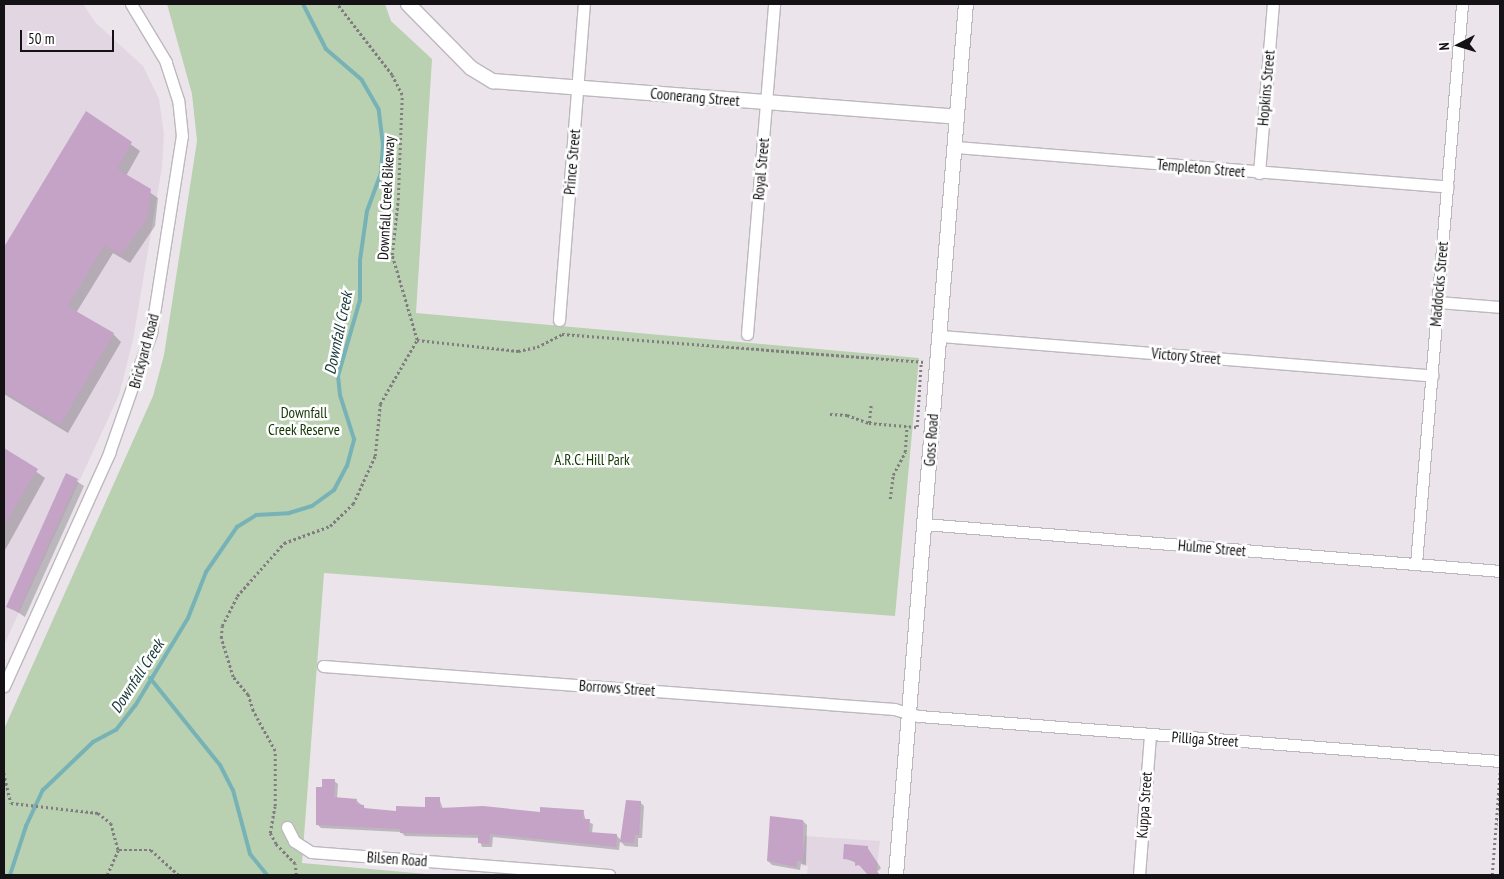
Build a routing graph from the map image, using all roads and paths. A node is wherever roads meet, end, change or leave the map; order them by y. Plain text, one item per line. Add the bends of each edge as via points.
1 (131, 4) edge
2 (337, 4) edge
3 (408, 4) edge
4 (584, 4) edge
5 (774, 4) edge
6 (966, 4) edge
7 (1273, 4) edge
8 (1462, 4) edge
9 (578, 88) junction
10 (766, 103) junction
11 (957, 117) junction
12 (954, 147) junction
13 (1259, 173) junction
14 (1447, 187) junction
15 (1437, 302) junction
16 (1500, 307) edge
17 (559, 320) dead end
18 (748, 334) dead end
19 (940, 336) junction
20 (417, 340) junction
21 (921, 362) junction
22 (937, 363) junction
23 (1432, 376) junction
24 (871, 405) dead end
25 (830, 414) dead end
26 (869, 423) junction
27 (907, 426) junction
28 (890, 499) dead end
29 (924, 524) junction
30 (1416, 564) junction
31 (1500, 571) edge
32 (323, 666) dead end
33 (4, 686) edge
34 (909, 714) junction
35 (1150, 734) junction
36 (1500, 761) edge
37 (1500, 769) edge
38 (4, 773) edge
39 (287, 827) dead end
40 (118, 850) junction
41 (107, 875) edge
42 (179, 875) edge
43 (296, 875) edge
44 (610, 875) edge
45 (896, 875) edge
46 (1139, 875) edge
47 (1492, 875) edge

1 - 33 street, Brickyard Road via 157,44 168,69 178,100 182,136 151,333 109,453
2 - 20 path, Downfall Creek Bikeway via 392,75 402,95 398,200 392,255
3 - 9 street, Coonerang Street via 486,78
4 - 9 street, Prince Street
5 - 10 street, Royal Street
6 - 11 street, Goss Road
7 - 13 street, Hopkins Street
8 - 14 street, Maddocks Street
9 - 10 street, Coonerang Street
9 - 17 street, Prince Street
10 - 11 street, Coonerang Street
10 - 18 street, Royal Street
11 - 12 street, Goss Road
12 - 13 street, Templeton Street
12 - 19 street, Goss Road
13 - 14 street, Templeton Street
14 - 15 street, Maddocks Street
15 - 16 street
15 - 23 street, Maddocks Street
19 - 22 street, Goss Road
19 - 23 street, Victory Street
20 - 21 path via 518,351 537,347 562,334
20 - 43 path via 380,404 375,456 368,478 353,504 330,526 284,543 237,596 222,626 221,638 233,677 248,695 252,711 276,750 275,806 270,833 295,864
21 - 22 path
21 - 27 path via 917,427
22 - 29 street, Goss Road
23 - 30 street, Maddocks Street
24 - 26 path
25 - 26 path via 847,415
26 - 27 path
27 - 28 path via 905,452 893,475
29 - 30 street, Hulme Street
29 - 34 street, Goss Road
30 - 31 street, Hulme Street
32 - 34 street, Borrows Street via 894,709
34 - 35 street, Pilliga Street
34 - 45 street, Goss Road
35 - 36 street, Pilliga Street
35 - 46 street, Kuppa Street
37 - 47 path
38 - 40 path via 9,798 18,806 92,812 105,817 115,832
39 - 44 street, Bilsen Road via 294,841 311,852
40 - 41 path
40 - 42 path via 151,850

